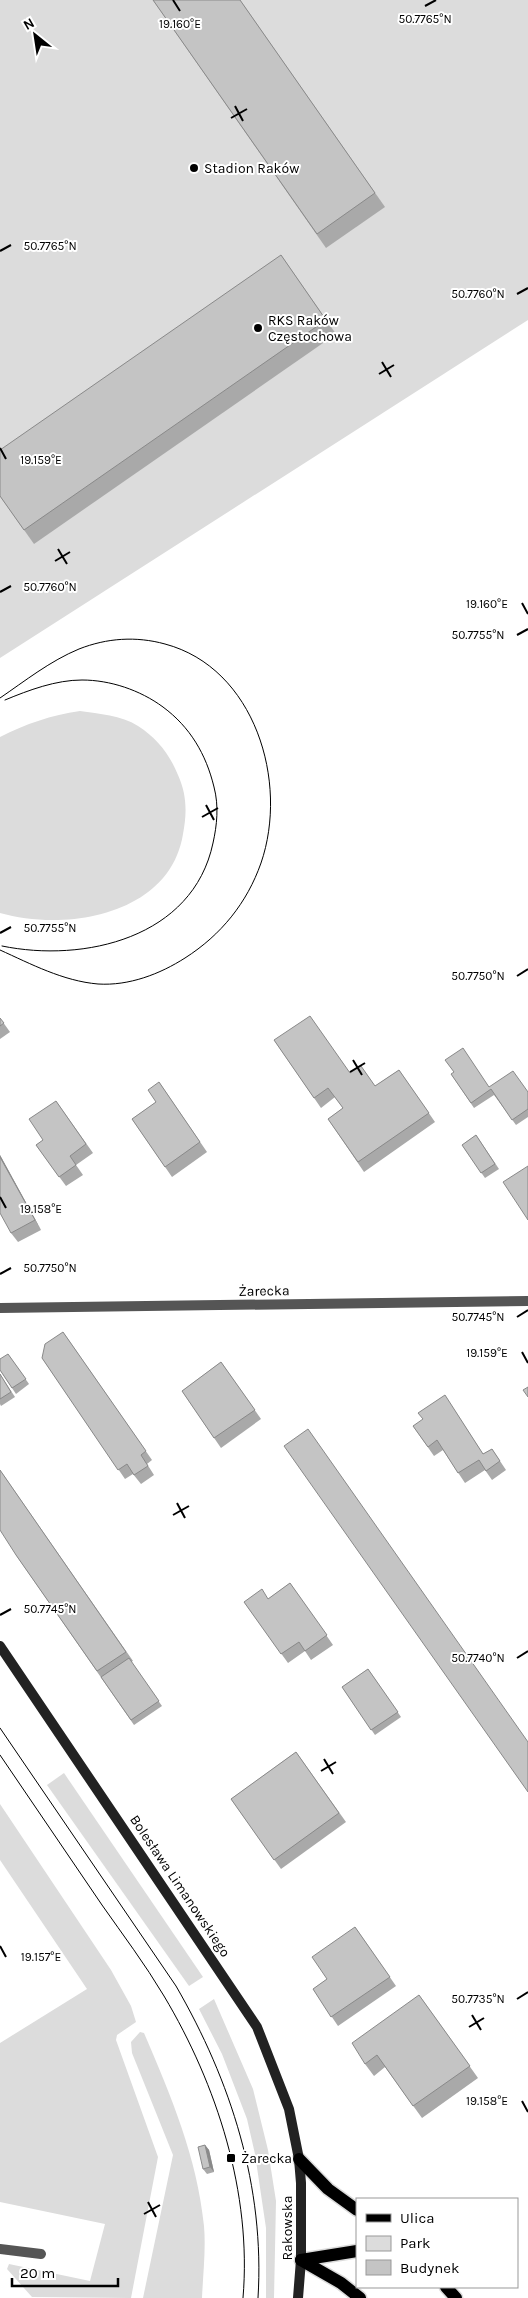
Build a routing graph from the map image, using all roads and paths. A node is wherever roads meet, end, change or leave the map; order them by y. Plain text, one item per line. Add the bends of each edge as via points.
1 (528, 1301) edge
2 (0, 1308) edge
3 (0, 1646) edge
4 (299, 2159) junction
5 (356, 2209) edge
6 (0, 2249) edge
7 (356, 2251) edge
8 (41, 2254) dead end
9 (301, 2260) junction
10 (447, 2288) edge
11 (298, 2298) edge
12 (360, 2298) edge
13 (456, 2298) edge

1 - 2 street, Żarecka
3 - 4 street, Bolesława Limanowskiego via 257,2027 289,2109
4 - 5 main road via 328,2189
4 - 9 street, Rakowska
6 - 8 street
7 - 9 main road
9 - 11 street, Rakowska
9 - 12 main road
10 - 13 main road

